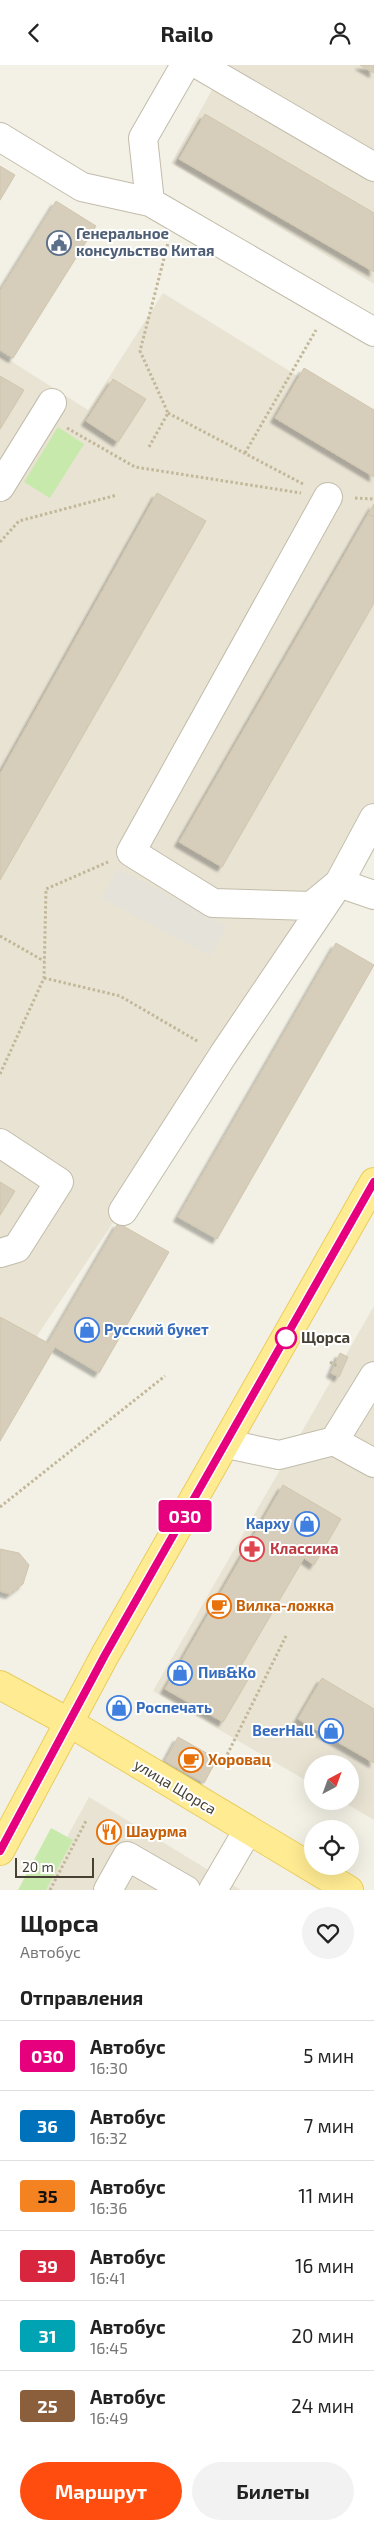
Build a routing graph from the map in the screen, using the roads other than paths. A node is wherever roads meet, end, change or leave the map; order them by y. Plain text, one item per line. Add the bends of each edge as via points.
1 (185, 65) edge
2 (199, 65) edge
3 (0, 137) edge
4 (374, 167) edge
5 (150, 202) junction
6 (374, 332) edge
7 (48, 409) road end
8 (0, 487) edge
9 (328, 497) road end
10 (374, 818) edge
11 (338, 883) junction
12 (374, 895) edge
13 (0, 1143) edge
14 (374, 1182) edge
15 (123, 1211) dead end
16 (0, 1253) edge
17 (374, 1376) edge
18 (334, 1441) junction
19 (227, 1444) junction
20 (374, 1463) edge
21 (0, 1685) edge
22 (70, 1723) junction
23 (248, 1831) junction
24 (0, 1851) edge
25 (108, 1890) edge
26 (186, 1890) edge
27 (213, 1890) edge
28 (350, 1890) edge

1 - 5 lane via 143,138
2 - 4 lane
3 - 5 lane via 82,187
5 - 6 lane
7 - 8 lane
9 - 11 lane via 132,852 213,903 311,905
10 - 11 lane
11 - 12 lane
11 - 15 lane via 222,1055
13 - 16 lane via 59,1182 17,1248
14 - 19 main road
17 - 18 lane
18 - 19 lane via 279,1455
18 - 20 lane
19 - 22 main road via 105,1655
21 - 22 main road, улица Щорса
22 - 23 main road, улица Щорса
22 - 24 main road
23 - 27 lane
23 - 28 main road, улица Щорса
25 - 26 lane via 127,1856

